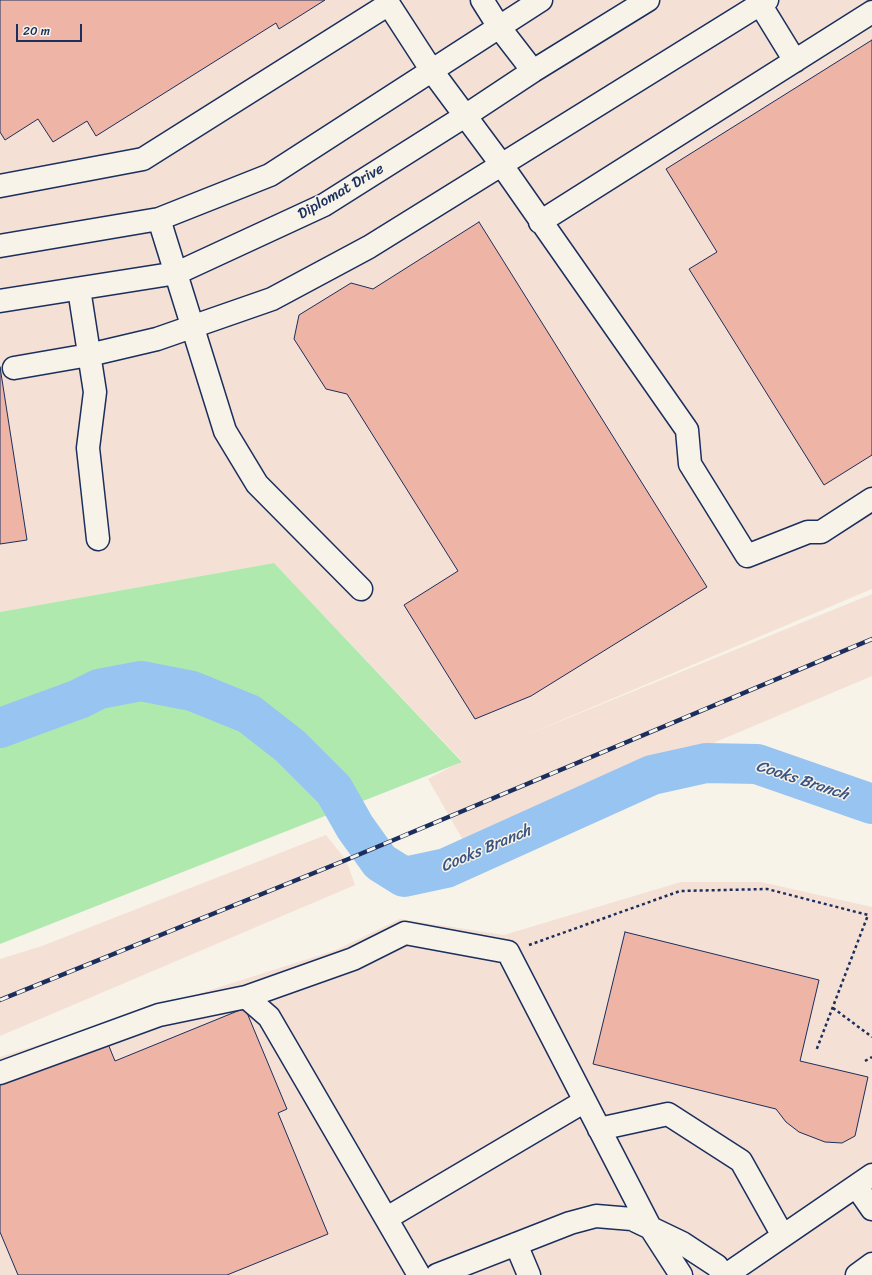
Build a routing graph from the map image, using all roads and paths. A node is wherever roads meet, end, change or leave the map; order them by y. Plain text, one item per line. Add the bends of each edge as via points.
1 (482, 0) edge
2 (542, 0) edge
3 (648, 0) edge
4 (387, 2) edge
5 (763, 2) edge
6 (872, 12) edge
7 (499, 27) junction
8 (795, 61) junction
9 (432, 71) junction
10 (533, 71) junction
11 (465, 116) junction
12 (501, 164) junction
13 (0, 186) edge
14 (159, 219) junction
15 (540, 222) junction
16 (0, 246) edge
17 (177, 273) junction
18 (79, 289) junction
19 (0, 301) edge
20 (193, 326) junction
21 (89, 355) junction
22 (14, 368) dead end
23 (872, 499) edge
24 (98, 539) dead end
25 (362, 589) dead end
26 (508, 952) junction
27 (246, 997) junction
28 (833, 1008) junction
29 (872, 1038) edge
30 (816, 1051) dead end
31 (872, 1056) edge
32 (865, 1061) dead end
33 (0, 1073) edge
34 (584, 1101) junction
35 (599, 1129) junction
36 (864, 1180) edge
37 (872, 1208) edge
38 (387, 1218) junction
39 (650, 1227) junction
40 (783, 1236) junction
41 (516, 1244) junction
42 (872, 1264) edge
43 (419, 1275) edge
44 (437, 1275) edge
45 (529, 1275) edge
46 (681, 1275) edge
47 (725, 1275) edge
48 (857, 1275) edge

1 - 7 street
2 - 7 street
3 - 10 street, Diplomat Drive
4 - 9 street
4 - 13 street via 143,159
5 - 8 street
5 - 12 street
6 - 8 street
7 - 9 street
7 - 10 street
8 - 15 street
9 - 11 street
9 - 14 street via 270,175
10 - 11 street, Diplomat Drive
11 - 12 street
11 - 17 street, Diplomat Drive via 324,205
12 - 15 street
12 - 20 street via 369,247 272,299
14 - 16 street
14 - 17 street
15 - 23 street via 687,430 690,464 747,556 808,532 821,532
17 - 18 street, Diplomat Drive
17 - 20 street
18 - 19 street, Diplomat Drive
18 - 21 street
20 - 21 street via 157,339
20 - 25 street via 225,431 249,472 257,484
21 - 22 street
21 - 24 street via 94,392 88,448
26 - 27 street via 405,933 353,959
26 - 28 path via 680,891 767,889 868,915
26 - 34 street
27 - 33 street via 159,1015
27 - 38 street via 269,1017
28 - 29 path
28 - 30 path
31 - 32 path
34 - 35 street
34 - 38 street
35 - 39 street
35 - 40 street via 668,1114 742,1161
36 - 37 street
36 - 40 street
38 - 43 street
39 - 41 street via 632,1219 596,1216
39 - 46 street
39 - 47 street via 682,1243 717,1266
40 - 47 street
41 - 44 street
41 - 45 street
42 - 48 street

